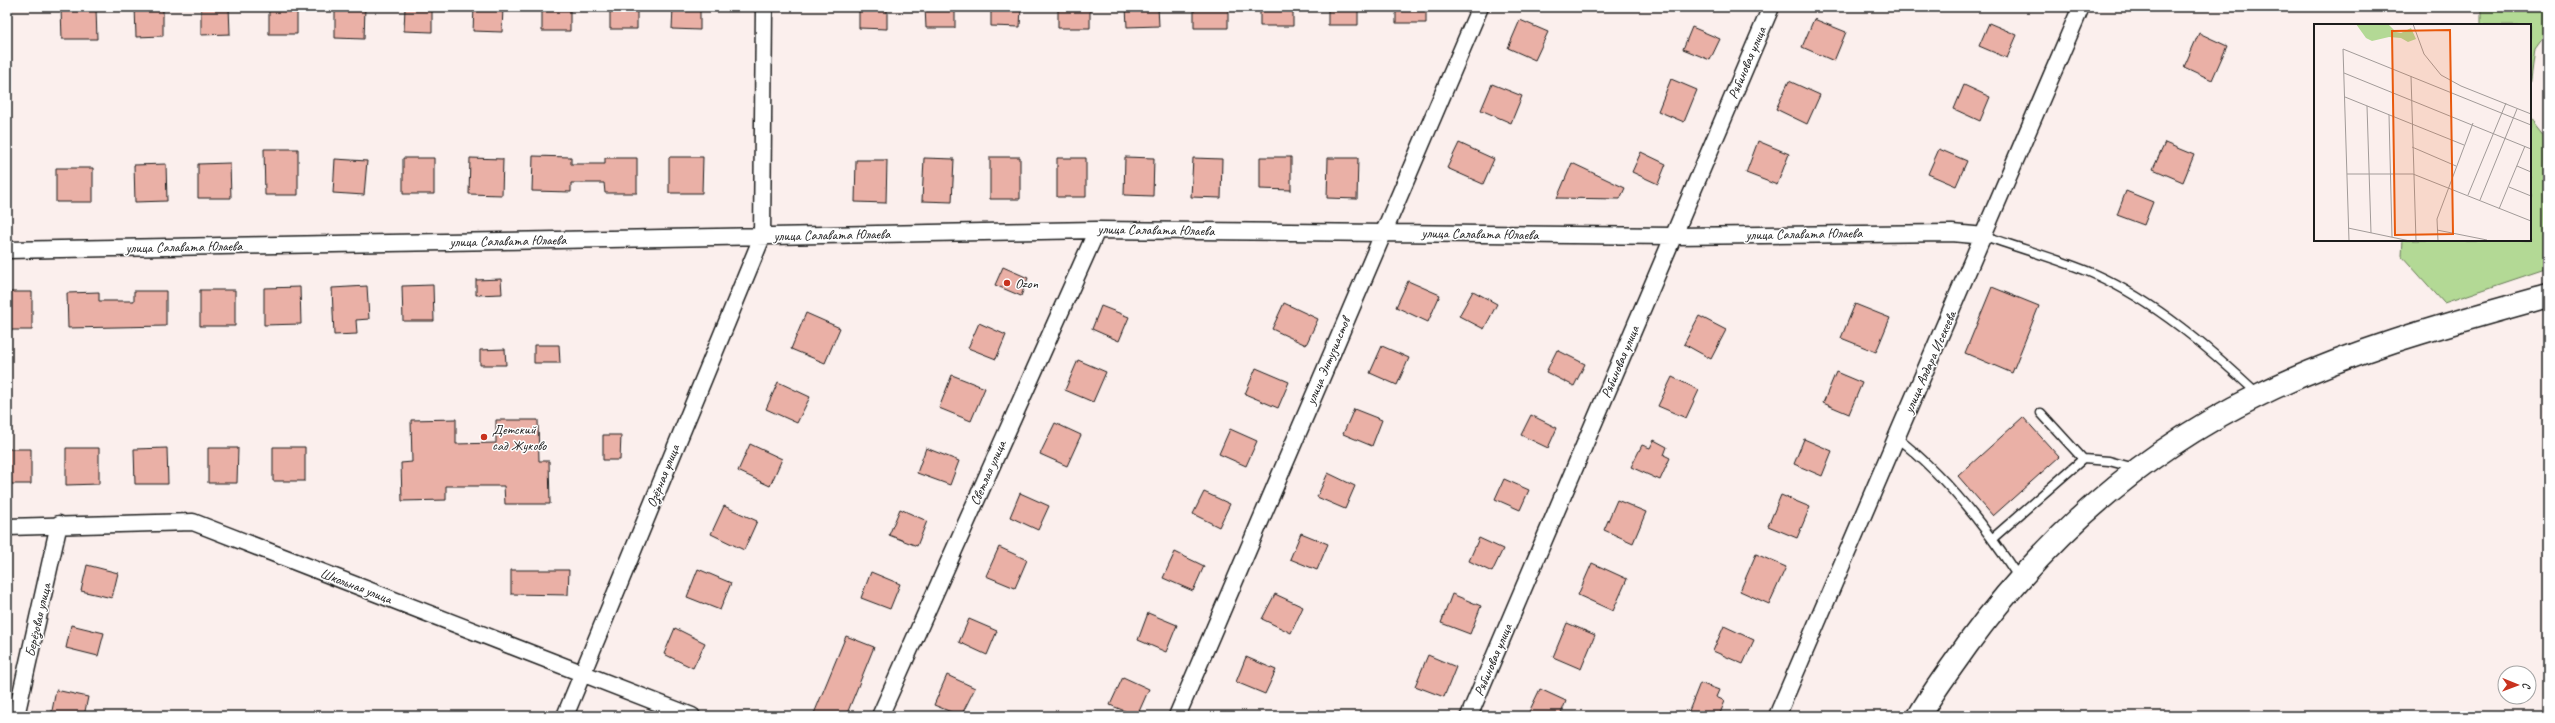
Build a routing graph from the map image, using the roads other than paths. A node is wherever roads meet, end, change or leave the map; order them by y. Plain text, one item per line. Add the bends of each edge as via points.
1 (764, 7) edge
2 (1480, 7) edge
3 (1771, 7) edge
4 (2081, 7) edge
5 (1097, 230) junction
6 (1383, 233) junction
7 (1674, 236) junction
8 (1985, 236) junction
9 (762, 237) junction
10 (7, 250) edge
11 (2548, 292) edge
12 (2548, 296) edge
13 (2548, 300) edge
14 (2520, 304) junction
15 (2259, 395) junction
16 (2042, 413) dead end
17 (1897, 438) junction
18 (2083, 458) junction
19 (2138, 469) junction
20 (59, 524) junction
21 (7, 527) edge
22 (1993, 538) junction
23 (2019, 578) junction
24 (582, 674) junction
25 (16, 716) edge
26 (564, 716) edge
27 (692, 716) edge
28 (880, 716) edge
29 (1177, 716) edge
30 (1469, 716) edge
31 (1777, 716) edge
32 (1919, 716) edge

1 - 9 street
2 - 6 street, улица Энтузиастов
3 - 7 street, Рябиновая улица
4 - 8 street, улица Алдара Исекеева
5 - 6 street, улица Салавата Юлаева
5 - 9 street, улица Салавата Юлаева
5 - 28 street, Светлая улица
6 - 7 street, улица Салавата Юлаева
6 - 29 street, улица Энтузиастов
7 - 8 street, улица Салавата Юлаева via 1952,233
7 - 30 street, Рябиновая улица
8 - 15 lane, улица Салавата Юлаева via 2094,274 2123,289 2166,316 2221,358
8 - 17 street, улица Алдара Исекеева
9 - 10 street, улица Салавата Юлаева
9 - 24 street, Озёрная улица
11 - 14 street
12 - 14 street
13 - 14 street
14 - 15 street via 2380,347 2316,370
15 - 19 street via 2219,416
16 - 18 lane
17 - 22 lane via 1923,458
17 - 31 street, улица Алдара Исекеева
18 - 19 lane via 2109,461
18 - 22 lane
19 - 23 street via 2073,522
20 - 21 street, Школьная улица
20 - 24 street, Школьная улица via 192,522
20 - 25 street, Берёзовая улица
22 - 23 lane
23 - 32 street via 1957,660
24 - 26 street, Озёрная улица
24 - 27 street, Школьная улица

